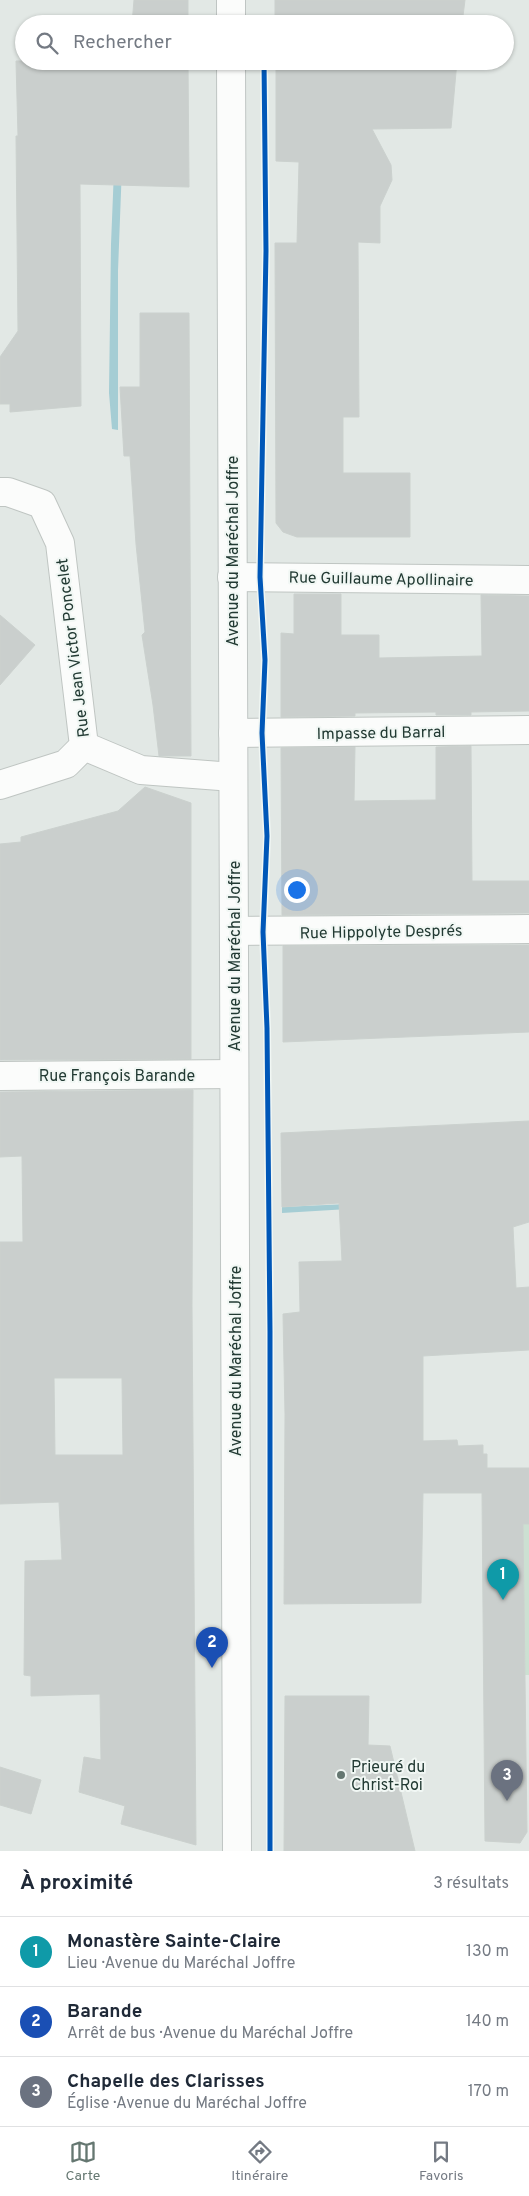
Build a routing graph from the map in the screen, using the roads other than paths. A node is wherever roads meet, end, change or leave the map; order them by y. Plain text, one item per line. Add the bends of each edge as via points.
1 (230, 0) edge
2 (231, 15) edge
3 (231, 70) edge
4 (0, 492) edge
5 (232, 577) junction
6 (529, 580) edge
7 (529, 730) edge
8 (233, 733) junction
9 (75, 755) junction
10 (233, 777) junction
11 (0, 785) edge
12 (529, 929) edge
13 (234, 931) junction
14 (234, 1074) junction
15 (0, 1076) edge
16 (237, 1851) edge

1 - 2 main road
3 - 5 main road, Avenue du Maréchal Joffre
4 - 9 main road, Rue Jean Victor Poncelet via 42,504 60,543
5 - 6 main road, Rue Guillaume Apollinaire
5 - 8 main road, Avenue du Maréchal Joffre
7 - 8 main road, Impasse du Barral
8 - 10 main road, Avenue du Maréchal Joffre
9 - 10 main road via 141,770
9 - 11 main road
10 - 13 main road, Avenue du Maréchal Joffre
12 - 13 main road, Rue Hippolyte Després
13 - 14 main road, Avenue du Maréchal Joffre
14 - 15 main road, Rue François Barande
14 - 16 main road, Avenue du Maréchal Joffre

